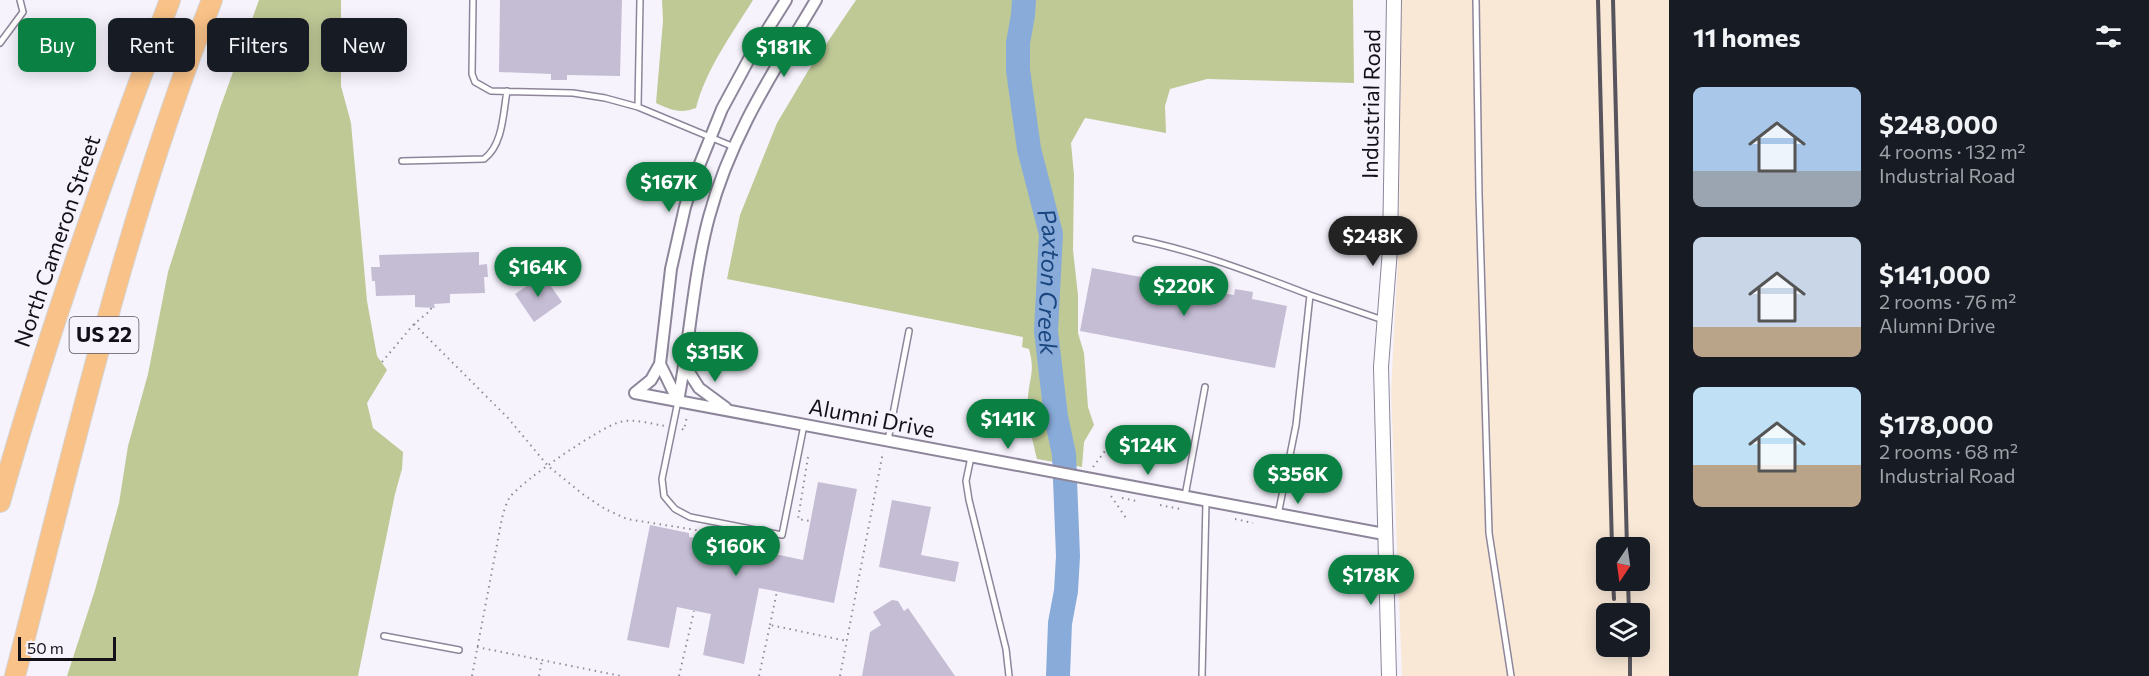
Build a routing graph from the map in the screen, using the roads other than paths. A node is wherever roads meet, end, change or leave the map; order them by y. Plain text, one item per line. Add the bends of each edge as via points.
1 (20, 0) edge
2 (170, 0) edge
3 (212, 0) edge
4 (473, 0) edge
5 (640, 0) edge
6 (786, 0) edge
7 (816, 0) edge
8 (1394, 0) edge
9 (1476, 0) edge
10 (0, 43) edge
11 (507, 91) junction
12 (638, 107) junction
13 (710, 137) junction
14 (734, 147) junction
15 (402, 161) dead end
16 (1136, 239) dead end
17 (1310, 295) junction
18 (1384, 320) junction
19 (909, 331) dead end
20 (660, 364) junction
21 (685, 366) junction
22 (1204, 387) dead end
23 (678, 401) junction
24 (731, 412) junction
25 (804, 425) junction
26 (887, 442) junction
27 (971, 457) junction
28 (1185, 498) junction
29 (0, 502) edge
30 (1206, 502) junction
31 (1278, 515) junction
32 (1384, 534) junction
33 (384, 636) dead end
34 (459, 650) dead end
35 (15, 676) edge
36 (1009, 676) edge
37 (1202, 676) edge
38 (1389, 676) edge
39 (1511, 676) edge

1 - 10 lane via 23,12
2 - 29 highway, North Cameron Street / US 22 via 88,221
3 - 35 highway, US 22 via 162,141 123,268
4 - 11 lane via 473,78 486,89
5 - 12 lane
6 - 13 street via 740,75
7 - 14 street via 763,87
8 - 18 street, Industrial Road via 1390,249
9 - 39 lane via 1489,533
11 - 12 lane via 573,93
11 - 15 lane via 494,152 484,159
12 - 13 lane
13 - 14 lane
13 - 20 street via 677,238
14 - 21 street via 702,243
16 - 17 lane via 1237,267
17 - 18 lane
17 - 31 lane via 1296,425
18 - 32 street, Industrial Road
19 - 26 lane
20 - 23 street
20 - 23 street, Alumni Drive via 651,380 635,393
21 - 23 street
21 - 24 street via 699,388
22 - 28 lane
23 - 24 street, Alumni Drive
23 - 25 lane via 662,486 664,496 675,509 696,519 782,535
24 - 25 street, Alumni Drive
25 - 26 street, Alumni Drive
26 - 27 street, Alumni Drive
27 - 28 street, Alumni Drive
27 - 36 lane via 966,481 969,500 1006,649
28 - 30 street, Alumni Drive
30 - 31 street, Alumni Drive
30 - 37 lane
31 - 32 street, Alumni Drive
32 - 38 street, Industrial Road
33 - 34 lane

